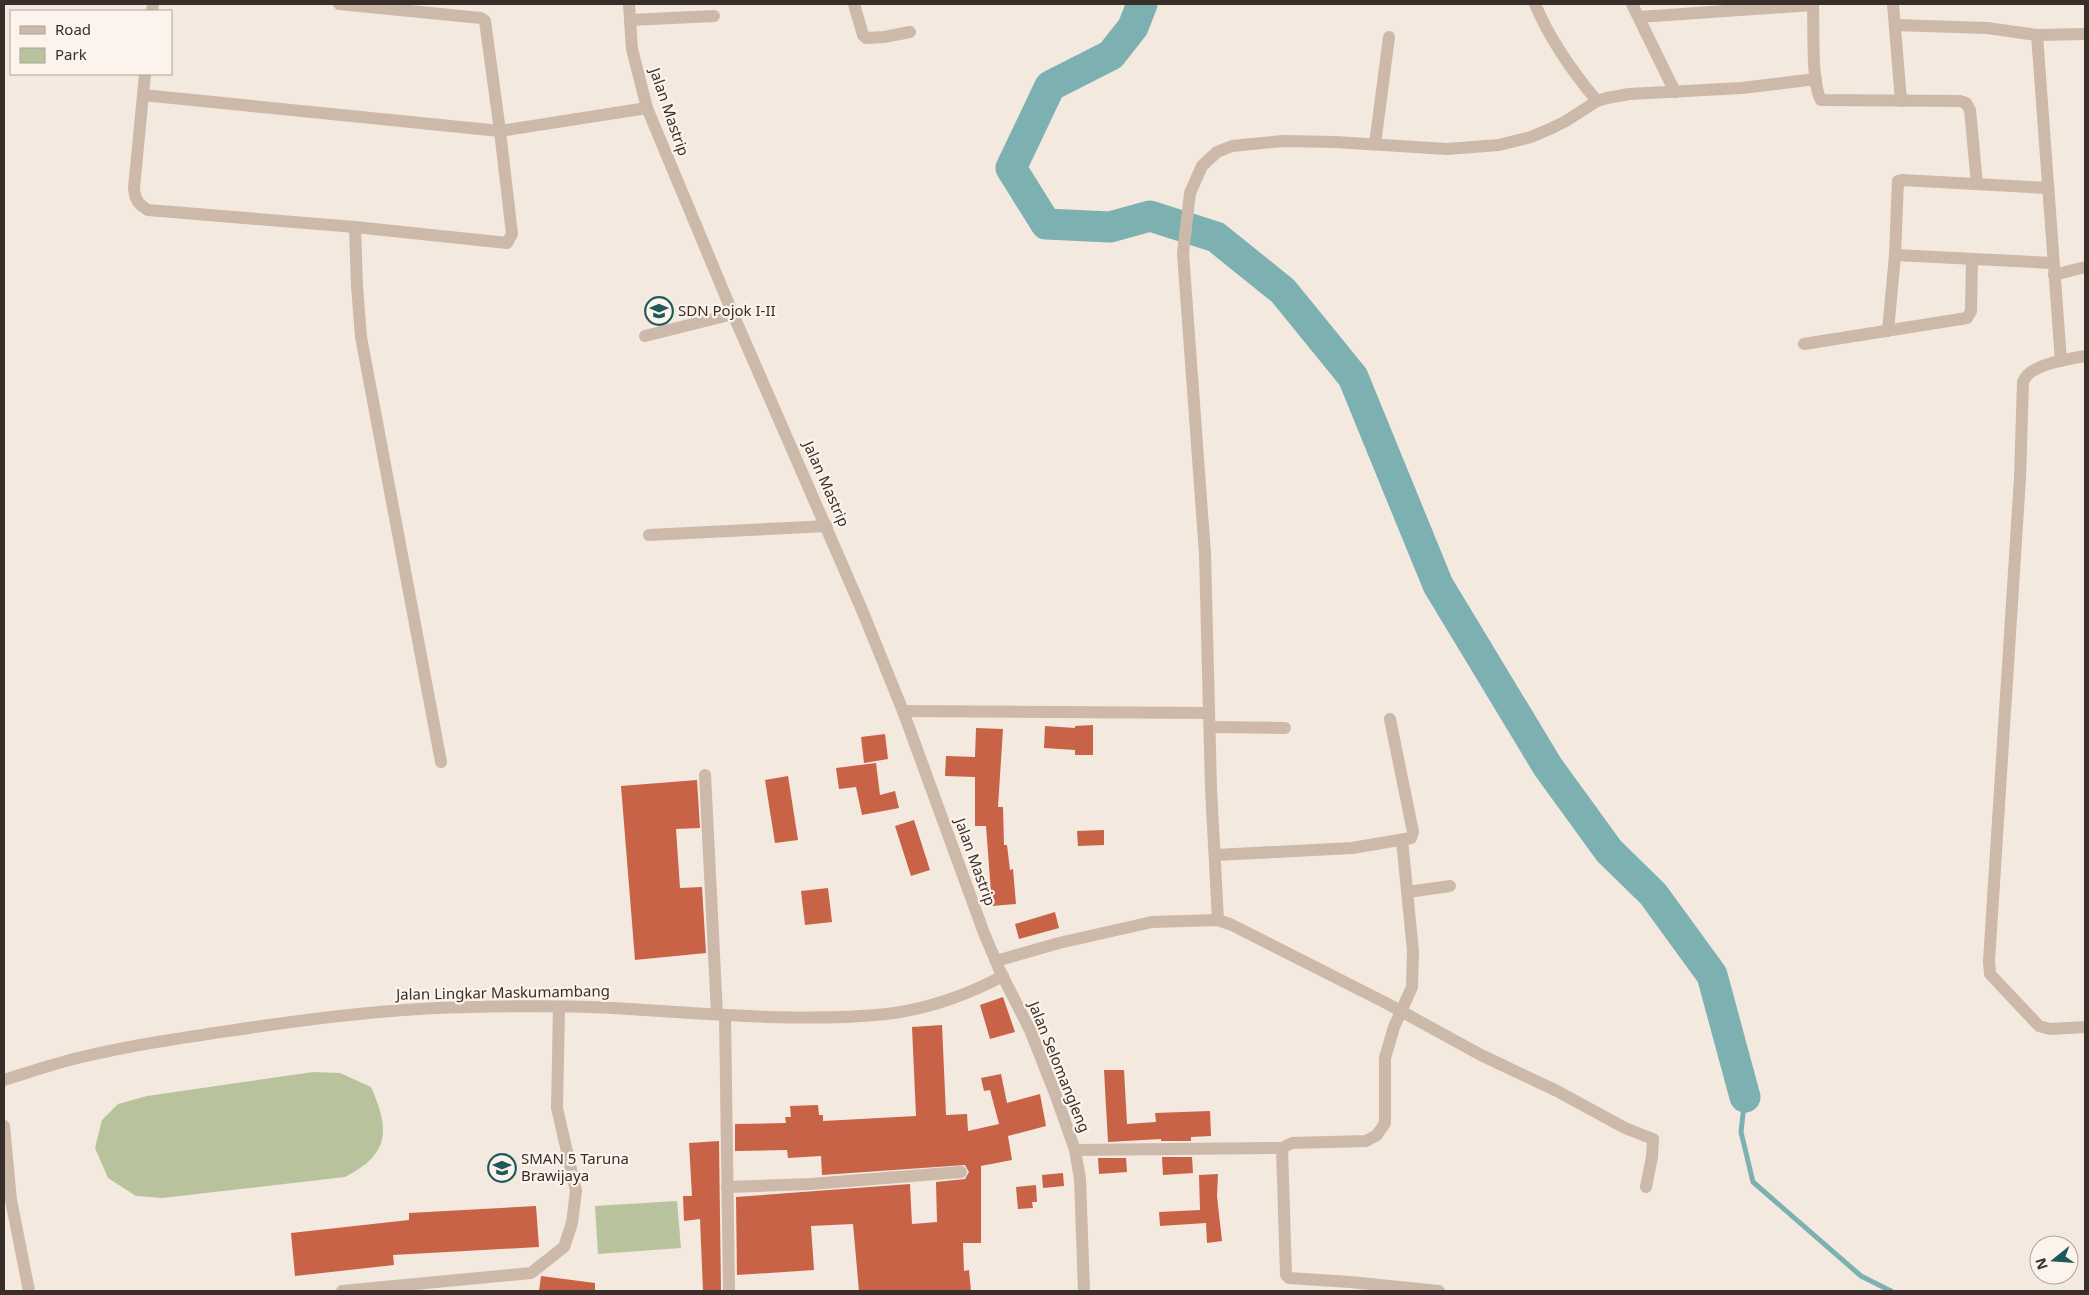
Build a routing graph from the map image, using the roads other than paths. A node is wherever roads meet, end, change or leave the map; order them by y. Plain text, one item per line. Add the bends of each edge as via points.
1 (339, 4) edge
2 (629, 4) edge
3 (854, 4) edge
4 (1534, 4) edge
5 (1632, 4) edge
6 (1813, 4) edge
7 (1892, 4) edge
8 (1729, 7) edge
9 (714, 16) dead end
10 (1639, 17) junction
11 (630, 20) junction
12 (1895, 24) junction
13 (910, 32) dead end
14 (2085, 34) edge
15 (2037, 35) junction
16 (1389, 38) dead end
17 (146, 75) edge
18 (1816, 79) junction
19 (1675, 92) junction
20 (143, 96) junction
21 (1597, 101) junction
22 (1901, 101) junction
23 (647, 108) junction
24 (500, 131) junction
25 (1375, 144) junction
26 (1977, 184) junction
27 (2048, 188) junction
28 (355, 227) junction
29 (1895, 255) junction
30 (1972, 259) junction
31 (2085, 267) edge
32 (2053, 269) junction
33 (732, 314) junction
34 (1888, 331) junction
35 (645, 336) dead end
36 (1804, 344) dead end
37 (2085, 356) edge
38 (2060, 361) junction
39 (826, 526) junction
40 (649, 534) dead end
41 (903, 711) junction
42 (1209, 713) junction
43 (1390, 719) dead end
44 (1211, 727) junction
45 (1285, 728) dead end
46 (440, 762) dead end
47 (705, 775) dead end
48 (1402, 840) junction
49 (1216, 856) junction
50 (1450, 886) dead end
51 (1408, 892) junction
52 (1218, 920) junction
53 (996, 961) junction
54 (1002, 976) junction
55 (559, 1007) junction
56 (721, 1014) junction
57 (1399, 1017) junction
58 (2085, 1027) edge
59 (4, 1080) edge
60 (4, 1126) edge
61 (1282, 1148) junction
62 (1075, 1150) junction
63 (961, 1172) dead end
64 (727, 1187) junction
65 (1646, 1187) dead end
66 (29, 1291) edge
67 (342, 1291) edge
68 (729, 1291) edge
69 (1084, 1291) edge
70 (1439, 1291) edge

1 - 24 street via 481,18 485,21
2 - 11 street, Jalan Mastrip
3 - 13 street via 866,38
4 - 21 street via 1559,52
5 - 10 street
6 - 8 street
6 - 18 street
7 - 12 street
8 - 10 street
9 - 11 street
10 - 19 street
11 - 23 street, Jalan Mastrip via 632,49
12 - 15 street via 1987,28
12 - 22 street
14 - 15 street
15 - 27 street
16 - 25 street
17 - 20 street
18 - 19 street
18 - 22 street via 1821,100
19 - 21 street via 1629,94
20 - 24 street
20 - 28 street via 134,188 139,205 148,210
21 - 25 street via 1531,137 1499,145 1447,149
22 - 26 street via 1966,103 1970,110
23 - 24 street
23 - 33 street, Jalan Mastrip
24 - 28 street via 512,234 507,243
25 - 42 street via 1283,141 1232,146 1217,152 1202,166 1190,194 1183,252 1206,554
26 - 27 street
26 - 29 street via 1898,181
27 - 32 street
28 - 46 street via 361,337
29 - 30 street
29 - 34 street
30 - 32 street
30 - 34 street via 1972,311 1967,318
31 - 32 street
32 - 38 street
33 - 35 street
33 - 39 street, Jalan Mastrip
34 - 36 street
37 - 38 street
38 - 58 street via 2030,371 2023,382 2020,478 1989,961 1990,974 2039,1026 2050,1029
39 - 40 street
39 - 41 street, Jalan Mastrip
41 - 42 street
41 - 53 street, Jalan Mastrip
42 - 44 street
43 - 48 street via 1414,832 1411,838
44 - 45 street
44 - 49 street
47 - 56 street
48 - 49 street via 1352,848
48 - 51 street
49 - 52 street
50 - 51 street
51 - 57 street via 1412,987
52 - 53 street via 1152,922
52 - 57 street
53 - 54 street, Jalan Mastrip
54 - 56 street, Jalan Lingkar Maskumambang via 970,993 940,1003 888,1014
54 - 62 street, Jalan Selomangleng via 1030,1030
55 - 56 street, Jalan Lingkar Maskumambang
55 - 59 street, Jalan Lingkar Maskumambang via 400,1009 317,1018 131,1046
55 - 67 street via 557,1108 576,1191 572,1223 564,1247 531,1273
56 - 64 street
57 - 61 street via 1385,1058 1385,1123 1377,1135 1366,1141 1292,1143
57 - 65 street via 1652,1142
60 - 66 street via 11,1200
61 - 62 street
61 - 70 street via 1286,1275 1289,1278
62 - 69 street, Jalan Selomangleng via 1081,1191
63 - 64 street
64 - 68 street

